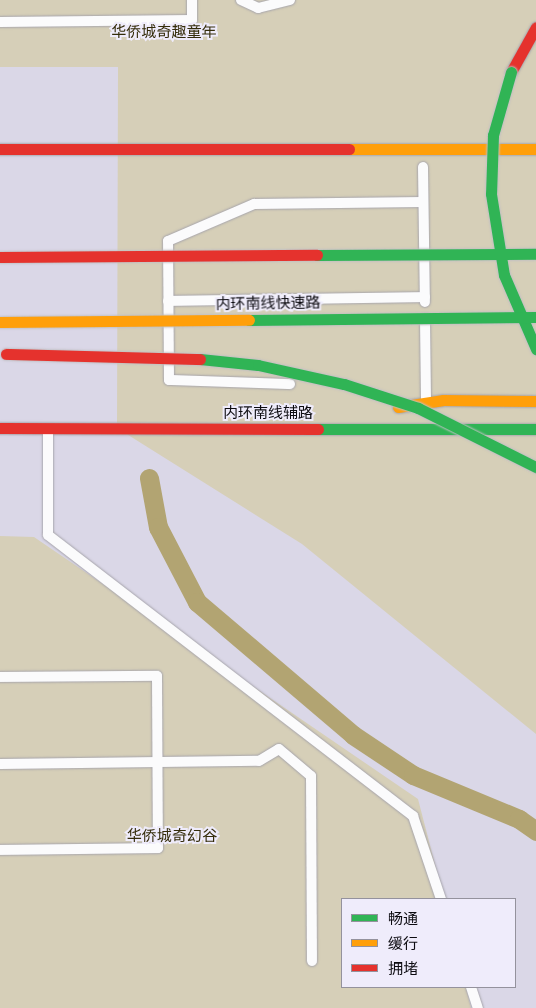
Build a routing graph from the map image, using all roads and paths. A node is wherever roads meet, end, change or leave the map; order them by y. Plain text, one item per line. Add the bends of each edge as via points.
1 (192, 0) edge
2 (241, 0) edge
3 (290, 0) edge
4 (0, 22) edge
5 (536, 27) edge
6 (0, 149) edge
7 (278, 149) junction
8 (536, 149) edge
9 (334, 163) dead end
10 (418, 167) joint
11 (441, 167) dead end
12 (478, 167) dead end
13 (506, 167) dead end
14 (423, 202) junction
15 (536, 254) edge
16 (0, 257) edge
17 (424, 297) junction
18 (168, 301) junction
19 (536, 317) edge
20 (0, 322) edge
21 (536, 349) edge
22 (3, 354) edge
23 (397, 387) dead end
24 (536, 401) edge
25 (426, 403) junction
26 (378, 411) dead end
27 (349, 415) dead end
28 (0, 428) edge
29 (48, 428) junction
30 (263, 429) junction
31 (536, 429) edge
32 (536, 467) edge
33 (0, 677) edge
34 (157, 762) junction
35 (0, 764) edge
36 (0, 850) edge
37 (441, 898) edge
38 (312, 961) dead end
39 (471, 988) edge
40 (478, 1008) edge

1 - 4 lane via 192,20
2 - 3 lane via 258,8
5 - 21 main road, bridge via 511,72 493,135 491,194 504,275
6 - 7 main road
7 - 8 main road
7 - 9 main road
10 - 11 main road
10 - 14 lane
12 - 13 main road
14 - 17 lane
14 - 18 lane via 254,204 168,241
15 - 16 main road, bridge
17 - 18 lane
17 - 25 lane
18 - 23 lane via 169,380
19 - 20 main road, 内环南线快速路, bridge
22 - 32 main road, bridge via 170,356 258,364 344,384 418,408
24 - 25 main road
25 - 26 main road
27 - 30 main road
28 - 29 main road, 内环南线辅路
29 - 30 main road, 内环南线辅路
29 - 37 lane via 48,535 413,816
30 - 31 main road, 内环南线辅路
33 - 34 lane via 157,676
34 - 35 lane
34 - 36 lane via 158,848
34 - 38 lane via 259,761 279,749 311,776
39 - 40 lane

